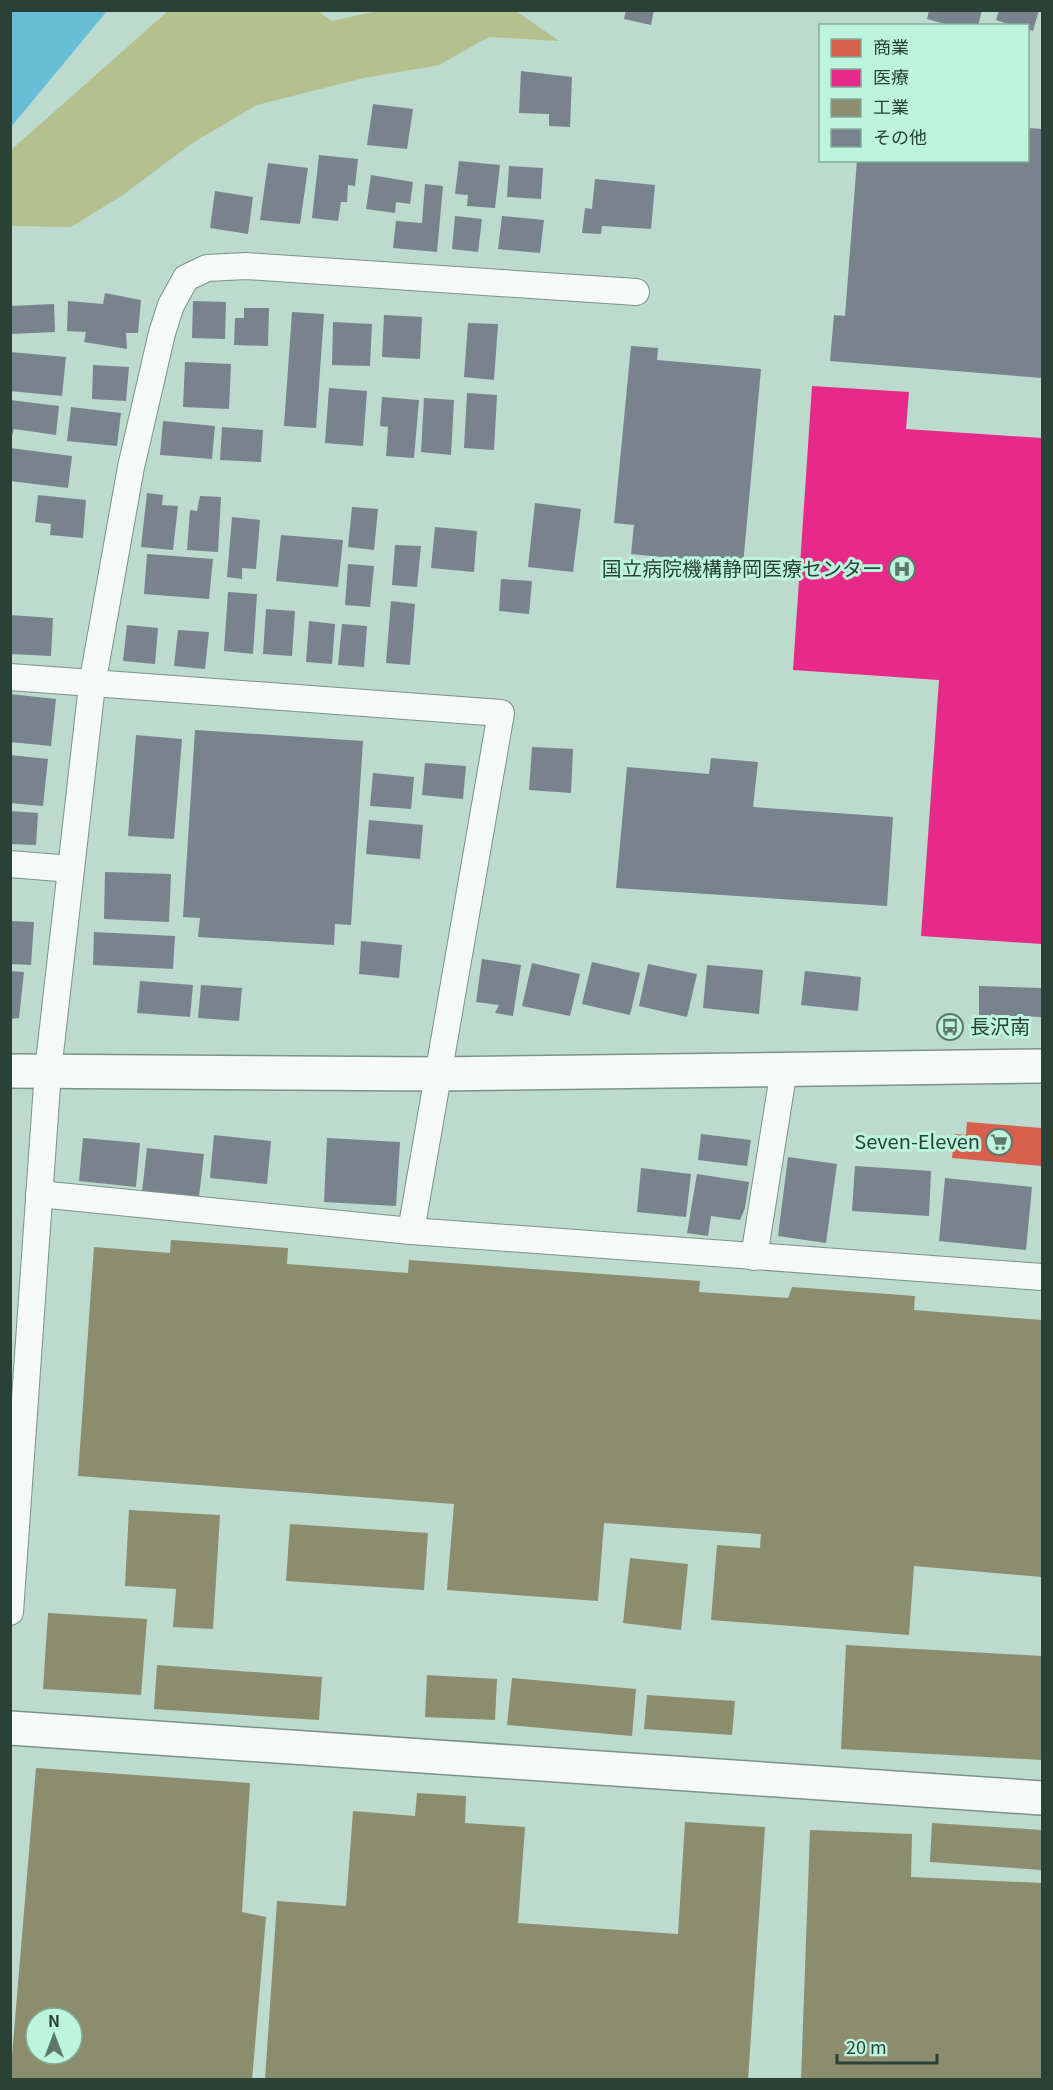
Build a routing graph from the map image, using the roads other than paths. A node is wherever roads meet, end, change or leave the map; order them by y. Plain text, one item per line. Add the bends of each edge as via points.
1 (636, 292) dead end
2 (10, 677) edge
3 (92, 685) junction
4 (10, 864) edge
5 (71, 869) junction
6 (1042, 1065) edge
7 (784, 1070) junction
8 (10, 1071) edge
9 (48, 1071) junction
10 (436, 1074) junction
11 (39, 1194) junction
12 (411, 1231) junction
13 (754, 1257) junction
14 (1042, 1276) edge
15 (10, 1612) edge
16 (10, 1728) edge
17 (1042, 1798) edge

1 - 3 street via 246,266 207,268 186,278 162,333 131,467
2 - 3 street
3 - 5 street
3 - 10 street via 501,712
4 - 5 street
5 - 9 street
6 - 7 street
7 - 10 street
7 - 13 street
8 - 9 street
9 - 10 street
9 - 11 street
10 - 12 street
11 - 12 street
11 - 15 street
12 - 13 street
13 - 14 street
16 - 17 street

